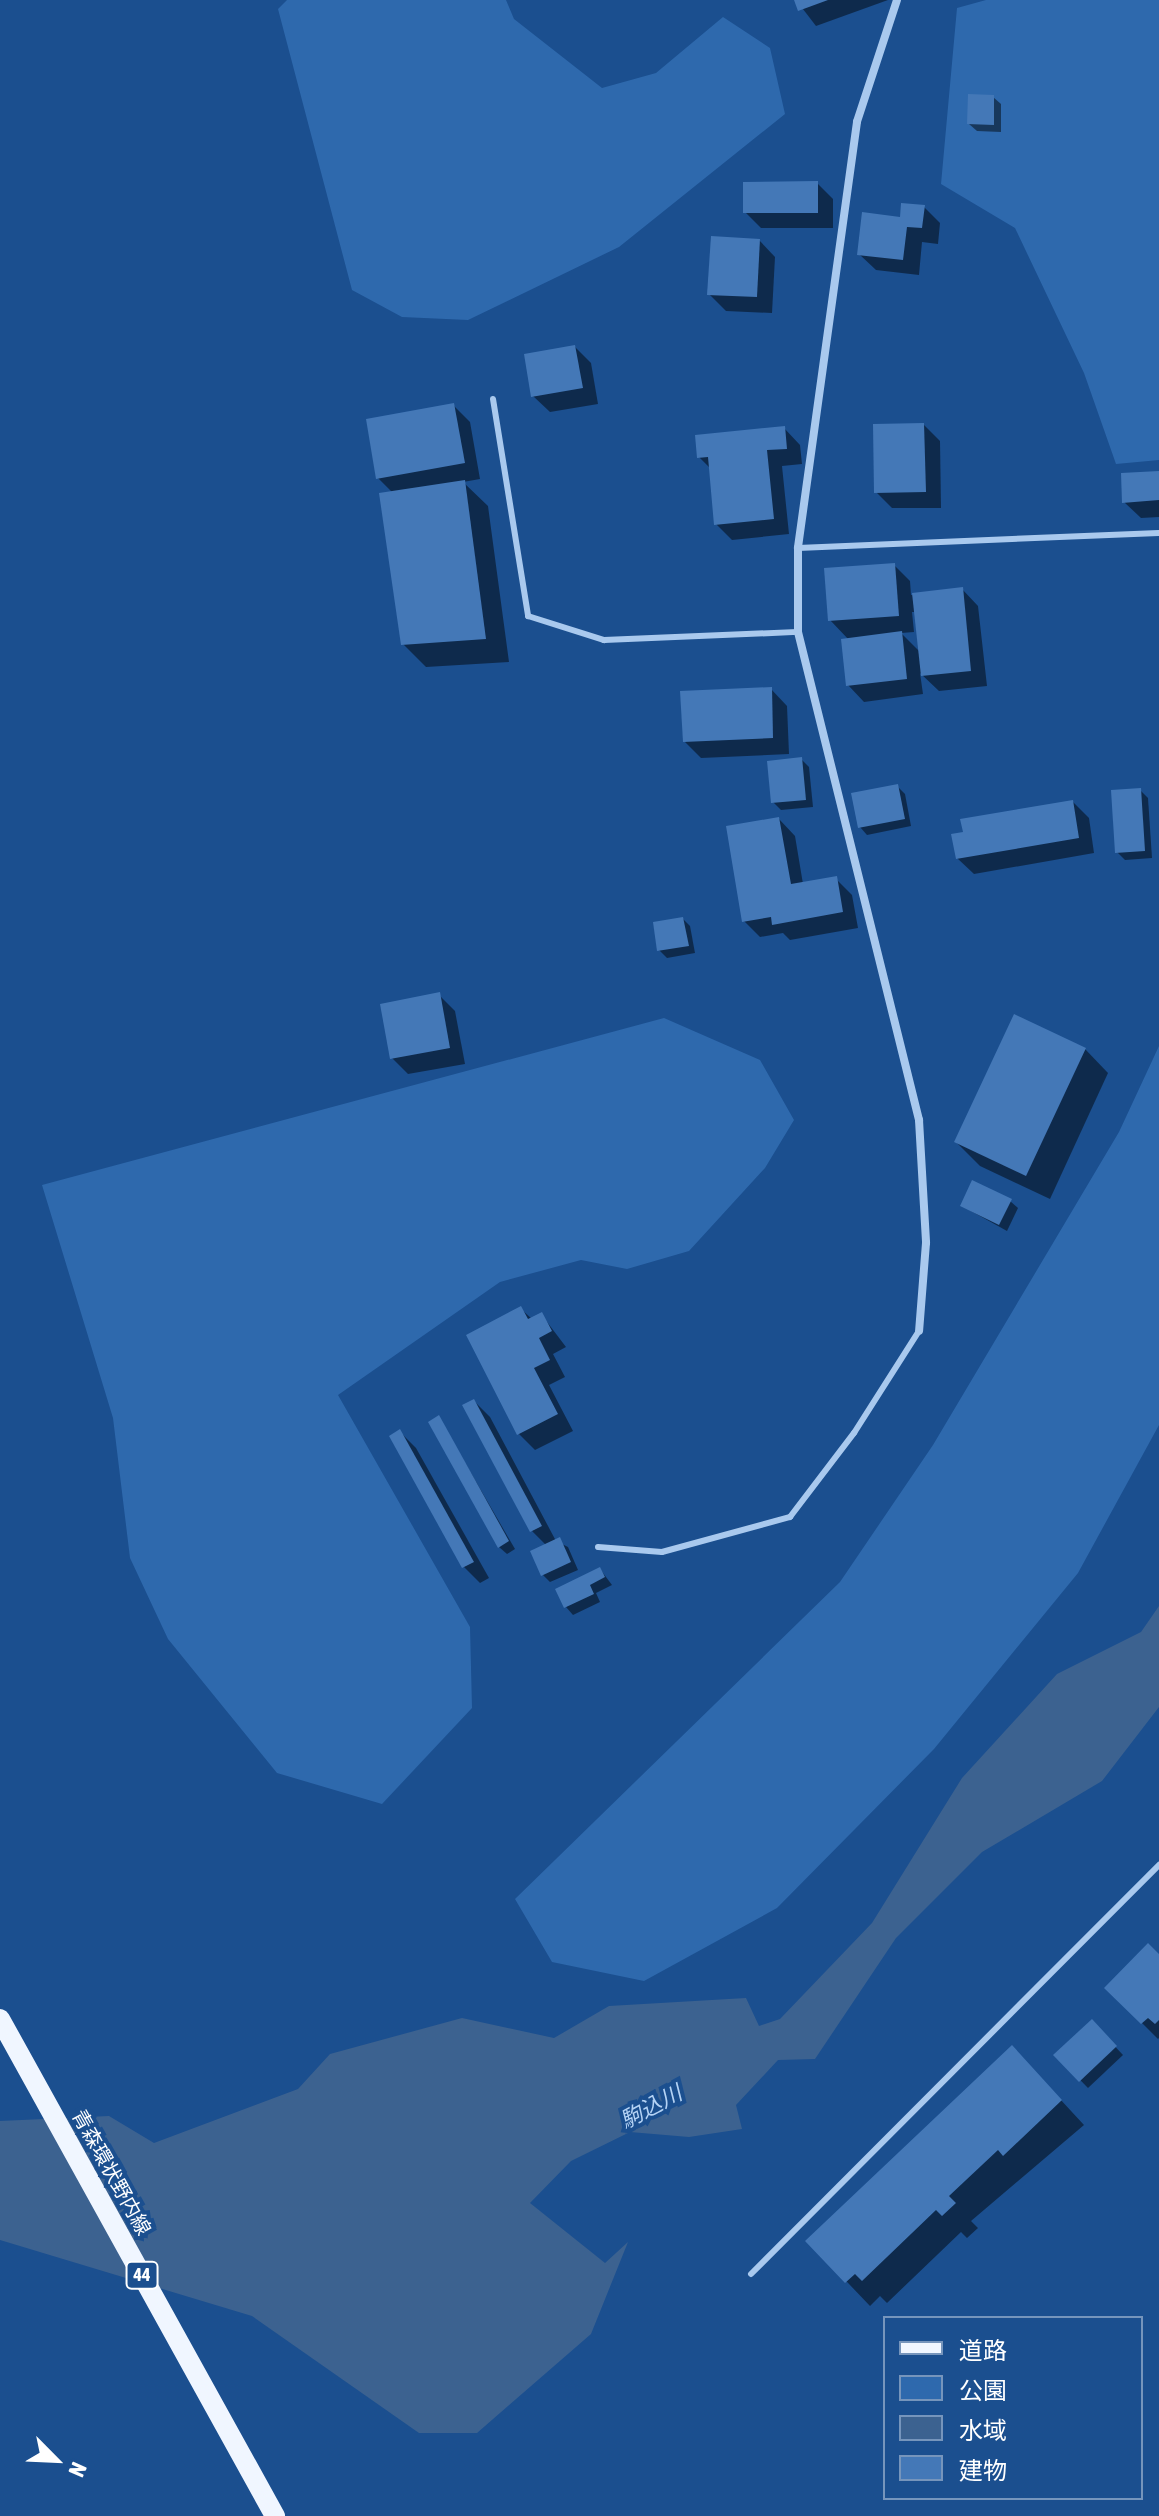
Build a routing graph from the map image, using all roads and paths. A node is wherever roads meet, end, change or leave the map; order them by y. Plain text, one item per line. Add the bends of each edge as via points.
1 (897, 0) edge
2 (493, 399) dead end
3 (1159, 533) edge
4 (798, 548) junction
5 (798, 632) junction
6 (919, 1331) joint
7 (598, 1547) dead end
8 (1159, 1865) edge
9 (4, 2026) edge
10 (751, 2274) dead end
11 (275, 2516) edge

1 - 4 street via 857,122
2 - 5 lane via 528,616 604,640
3 - 4 lane
4 - 5 street
5 - 6 street via 919,1120 926,1243
6 - 7 lane via 854,1433 790,1517 662,1552
8 - 10 lane
9 - 11 main road, 青森環状野内線 / 44

